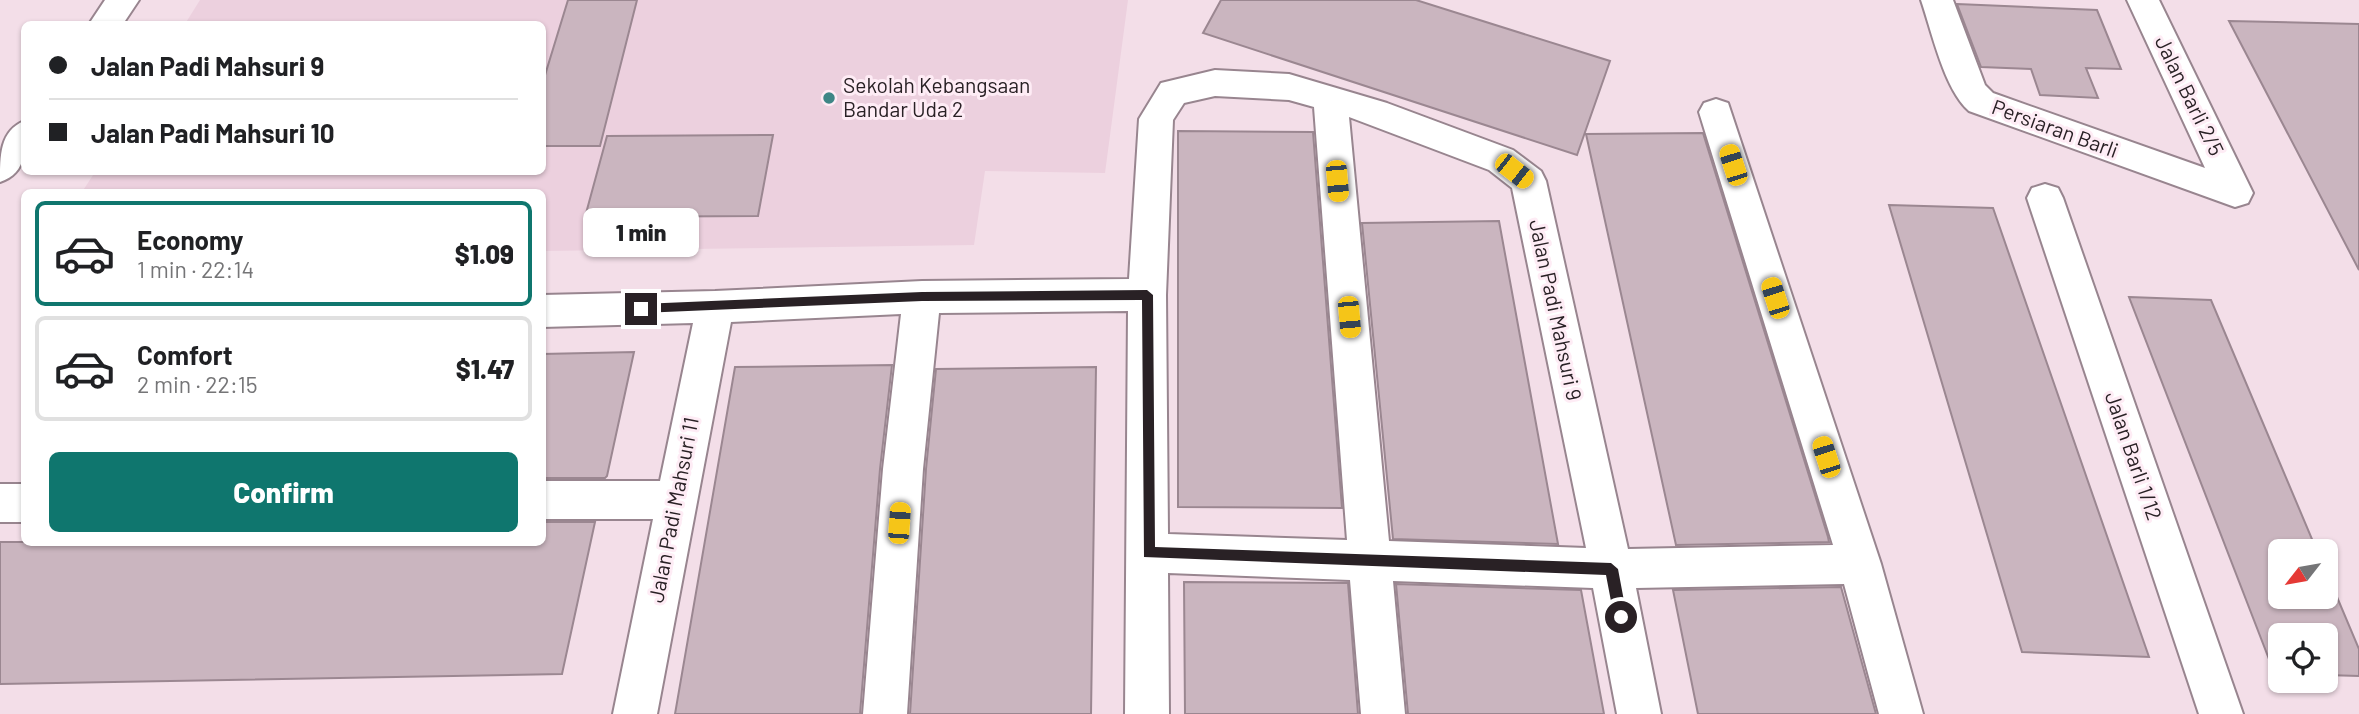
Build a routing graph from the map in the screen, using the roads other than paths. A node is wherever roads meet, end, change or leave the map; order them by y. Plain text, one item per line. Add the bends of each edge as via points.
1 (123, 0) edge
2 (1937, 0) edge
3 (2143, 0) edge
4 (107, 21) edge
5 (1330, 99) junction
6 (1716, 112) dead end
7 (21, 139) edge
8 (0, 169) edge
9 (2235, 193) joint
10 (2045, 198) dead end
11 (1147, 295) junction
12 (922, 297) junction
13 (715, 307) junction
14 (546, 311) edge
15 (546, 500) edge
16 (675, 500) junction
17 (0, 503) edge
18 (21, 503) edge
19 (1148, 553) junction
20 (1370, 561) junction
21 (1860, 564) junction
22 (1611, 569) junction
23 (635, 714) edge
24 (885, 714) edge
25 (1147, 714) edge
26 (1383, 714) edge
27 (1639, 714) edge
28 (1901, 714) edge
29 (2221, 714) edge

1 - 4 street
2 - 9 street, Persiaran Barli via 1968,86 1981,102
3 - 9 street, Jalan Barli 2/5
5 - 11 street, Jalan Padi Mahsuri 9 via 1289,87 1215,83 1173,92 1156,119
5 - 20 street
5 - 22 street, Jalan Padi Mahsuri 9 via 1501,160 1528,181
6 - 21 street
7 - 8 street
10 - 29 street, Jalan Barli 1/12
11 - 12 street
11 - 19 street
12 - 13 street
12 - 24 street via 903,469
13 - 14 street
13 - 16 street, Jalan Padi Mahsuri 11
15 - 16 street
16 - 23 street, Jalan Padi Mahsuri 11
17 - 18 street
19 - 20 street
19 - 25 street
20 - 22 street
20 - 26 street
21 - 22 street
21 - 28 street
22 - 27 street, Jalan Padi Mahsuri 9

